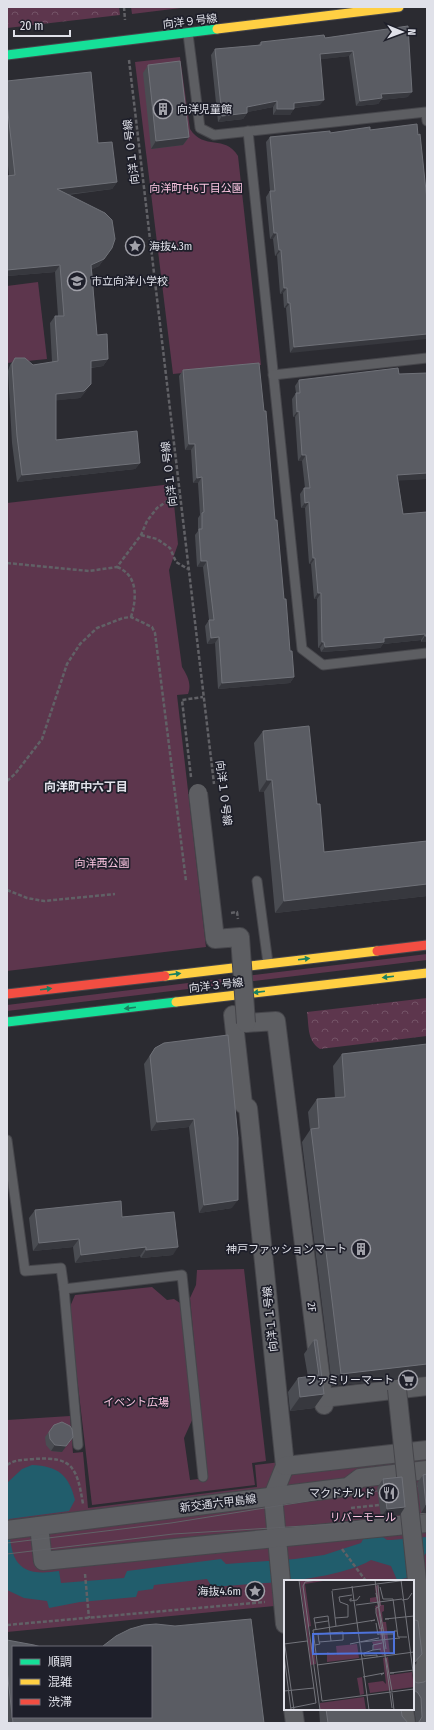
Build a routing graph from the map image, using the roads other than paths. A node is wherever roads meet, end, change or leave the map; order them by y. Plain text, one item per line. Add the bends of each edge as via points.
1 (399, 7) edge
2 (188, 34) junction
3 (7, 55) edge
4 (427, 121) edge
5 (248, 131) junction
6 (427, 358) edge
7 (273, 375) junction
8 (427, 653) edge
9 (194, 786) road end
10 (257, 881) dead end
11 (427, 945) edge
12 (268, 963) junction
13 (427, 973) edge
14 (7, 994) edge
15 (240, 1019) junction
16 (7, 1022) edge
17 (7, 1140) edge
18 (64, 1289) junction
19 (427, 1386) edge
20 (397, 1389) junction
21 (78, 1445) dead end
22 (427, 1450) edge
23 (285, 1466) junction
24 (427, 1470) edge
25 (203, 1477) dead end
26 (273, 1496) junction
27 (427, 1523) edge
28 (39, 1526) junction
29 (9, 1530) edge
30 (276, 1538) junction
31 (414, 1580) edge
32 (414, 1585) edge
33 (284, 1614) edge
34 (417, 1620) edge
35 (414, 1681) edge
36 (293, 1710) edge
37 (404, 1710) edge
38 (295, 1723) edge
39 (406, 1723) edge

1 - 2 street, 向洋９号線
2 - 3 street, 向洋９号線
2 - 5 lane via 200,128 214,135
4 - 5 lane via 426,112
5 - 7 lane
6 - 7 lane
7 - 8 lane via 302,649 323,665
9 - 15 street, 向洋１１号線, bridge via 215,939 240,937
10 - 12 lane
12 -> 11 street, 向洋３号線
14 -> 12 street, 向洋３号線
13 -> 16 street, 向洋３号線
15 - 20 street, 2F via 276,1020 323,1401
15 - 23 street, 向洋１１号線 via 243,1104 248,1105
17 - 18 lane via 25,1272 61,1268
18 - 21 lane
18 - 25 lane via 182,1275
19 - 20 street, 2F
20 - 31 street, bridge
22 - 23 street
23 - 26 street, 向洋１１号線
24 - 26 street, 新交通六甲島線 via 360,1478 348,1487
26 - 28 street, 新交通六甲島線
26 - 30 street, 向洋１１号線
27 - 30 street
28 - 29 street, 新交通六甲島線
28 - 30 street via 43,1561
30 - 33 street, 向洋１１号線
32 - 34 street, bridge
34 - 35 street via 426,1666
36 - 38 street
37 - 39 street

